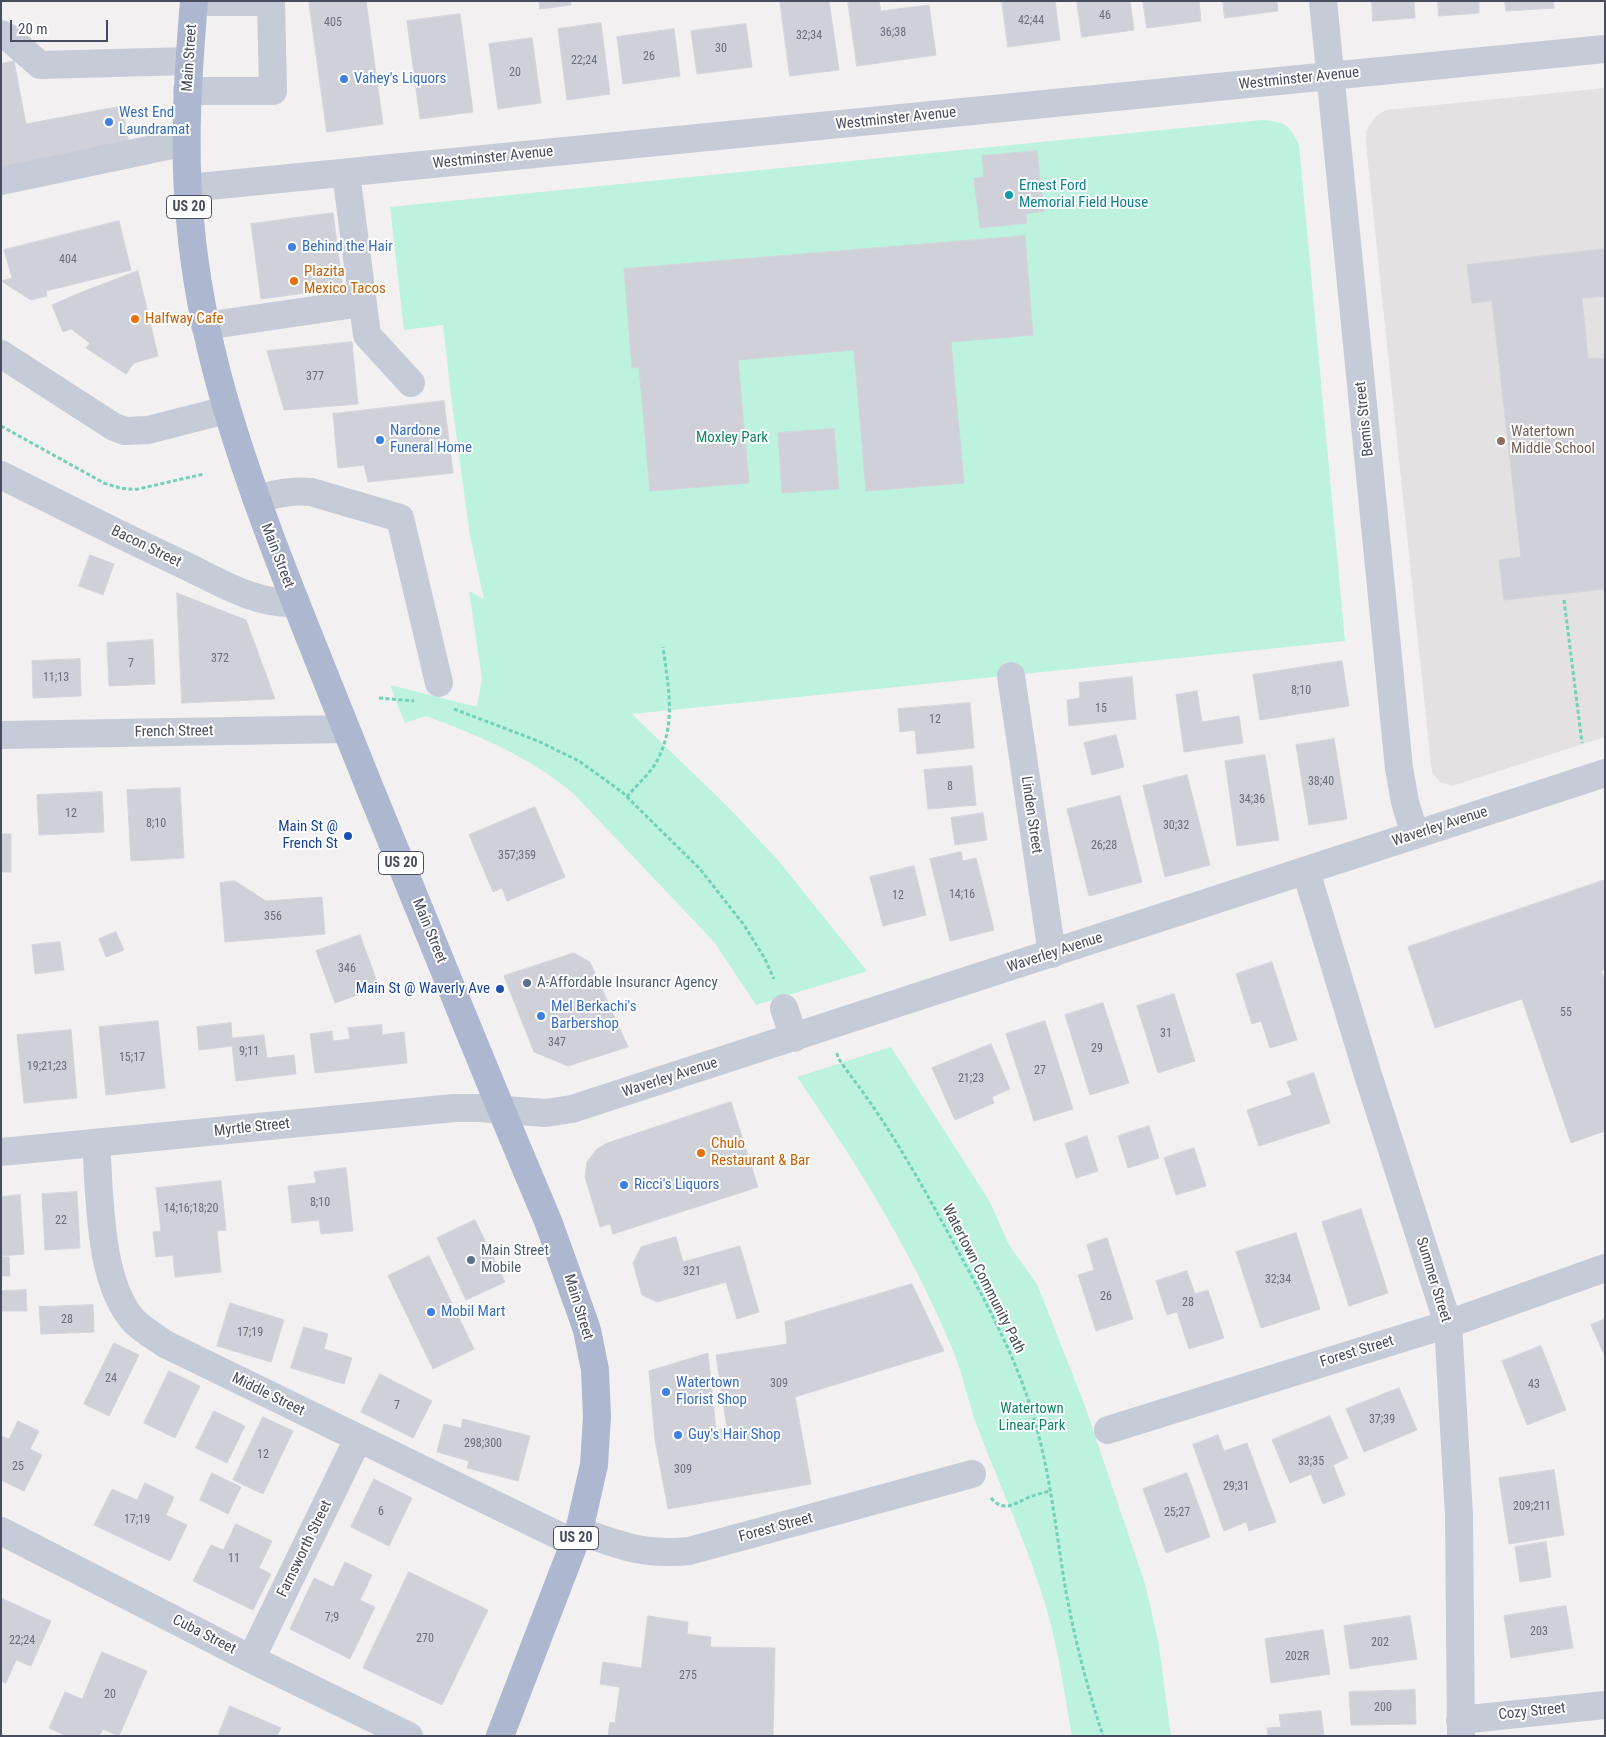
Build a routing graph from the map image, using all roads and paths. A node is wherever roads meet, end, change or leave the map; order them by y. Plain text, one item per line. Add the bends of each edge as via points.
1 (194, 1) edge
2 (1323, 1) edge
3 (1, 34) edge
4 (1605, 49) edge
5 (189, 61) junction
6 (1331, 76) junction
7 (187, 90) junction
8 (186, 142) junction
9 (346, 173) junction
10 (1, 181) edge
11 (188, 188) junction
12 (362, 303) junction
13 (205, 326) junction
14 (1, 354) edge
15 (411, 383) dead end
16 (226, 410) junction
17 (1, 426) edge
18 (204, 474) dead end
19 (1, 475) edge
20 (256, 499) junction
21 (1564, 600) dead end
22 (296, 603) junction
23 (663, 647) dead end
24 (1011, 676) dead end
25 (438, 684) dead end
26 (379, 698) dead end
27 (419, 701) dead end
28 (451, 708) dead end
29 (346, 729) junction
30 (1, 735) edge
31 (1582, 743) dead end
32 (1605, 773) edge
33 (627, 797) junction
34 (1415, 835) junction
35 (1306, 871) junction
36 (1052, 954) junction
37 (784, 1008) joint
38 (794, 1038) junction
39 (838, 1058) dead end
40 (502, 1109) junction
41 (96, 1143) junction
42 (1, 1152) edge
43 (1605, 1268) edge
44 (1448, 1324) junction
45 (1108, 1430) dead end
46 (358, 1439) junction
47 (972, 1474) joint
48 (1050, 1491) junction
49 (1, 1531) edge
50 (576, 1537) junction
51 (251, 1659) junction
52 (1605, 1705) edge
53 (1460, 1728) edge
54 (409, 1736) edge
55 (500, 1736) edge
56 (1103, 1736) edge

1 - 5 main road, Main Street / US 20
1 - 7 street via 271,2 273,91
2 - 6 street, Bemis Street
3 - 5 street via 40,66
4 - 6 street, Westminster Avenue
5 - 7 main road, Main Street / US 20
6 - 9 street, Westminster Avenue
6 - 34 street, Bemis Street via 1399,768
7 - 8 main road, Main Street / US 20
8 - 10 street
8 - 11 main road, Main Street / US 20
9 - 11 street, Westminster Avenue
9 - 12 street
11 - 13 main road, Main Street / US 20 via 193,251
12 - 13 street
12 - 15 street via 367,335
13 - 16 main road, Main Street / US 20
14 - 16 street via 125,431 148,430
16 - 20 main road, Main Street / US 20
17 - 18 path via 117,488 138,489
19 - 22 street, Bacon Street via 251,596
20 - 22 main road, Main Street / US 20
20 - 25 street via 297,490 400,518
21 - 31 path
22 - 29 main road, Main Street / US 20
23 - 33 path via 670,692 669,725 656,761
24 - 36 street, Linden Street
26 - 27 path
28 - 33 path via 538,741 579,761
29 - 30 street, French Street
29 - 40 main road, Main Street / US 20
32 - 34 street, Waverley Avenue
33 - 37 path via 700,869 744,925 765,959
34 - 35 street, Waverley Avenue
35 - 36 street, Waverley Avenue
35 - 44 street, Summer Street
36 - 38 street, Waverley Avenue
37 - 38 street
38 - 40 street, Waverley Avenue via 572,1109 538,1113
39 - 48 path, Watertown Community Path via 901,1150 995,1322 1036,1426
40 - 41 street, Myrtle Street via 454,1108
40 - 50 main road, Main Street / US 20 via 573,1286 595,1370 594,1465
41 - 42 street, Myrtle Street
41 - 46 street, Middle Street via 105,1256 117,1295 134,1321 164,1344
43 - 44 street, Forest Street
44 - 45 street, Forest Street
44 - 53 street, Summer Street via 1459,1515
46 - 50 street, Middle Street
46 - 51 street, Farnsworth Street
47 - 48 path via 993,1501 1004,1507
47 - 50 street, Forest Street via 689,1551 637,1550
48 - 56 path, Watertown Community Path via 1076,1637
49 - 51 street, Cuba Street
50 - 55 main road, Main Street / US 20
51 - 54 street, Cuba Street
52 - 53 street, Cozy Street

